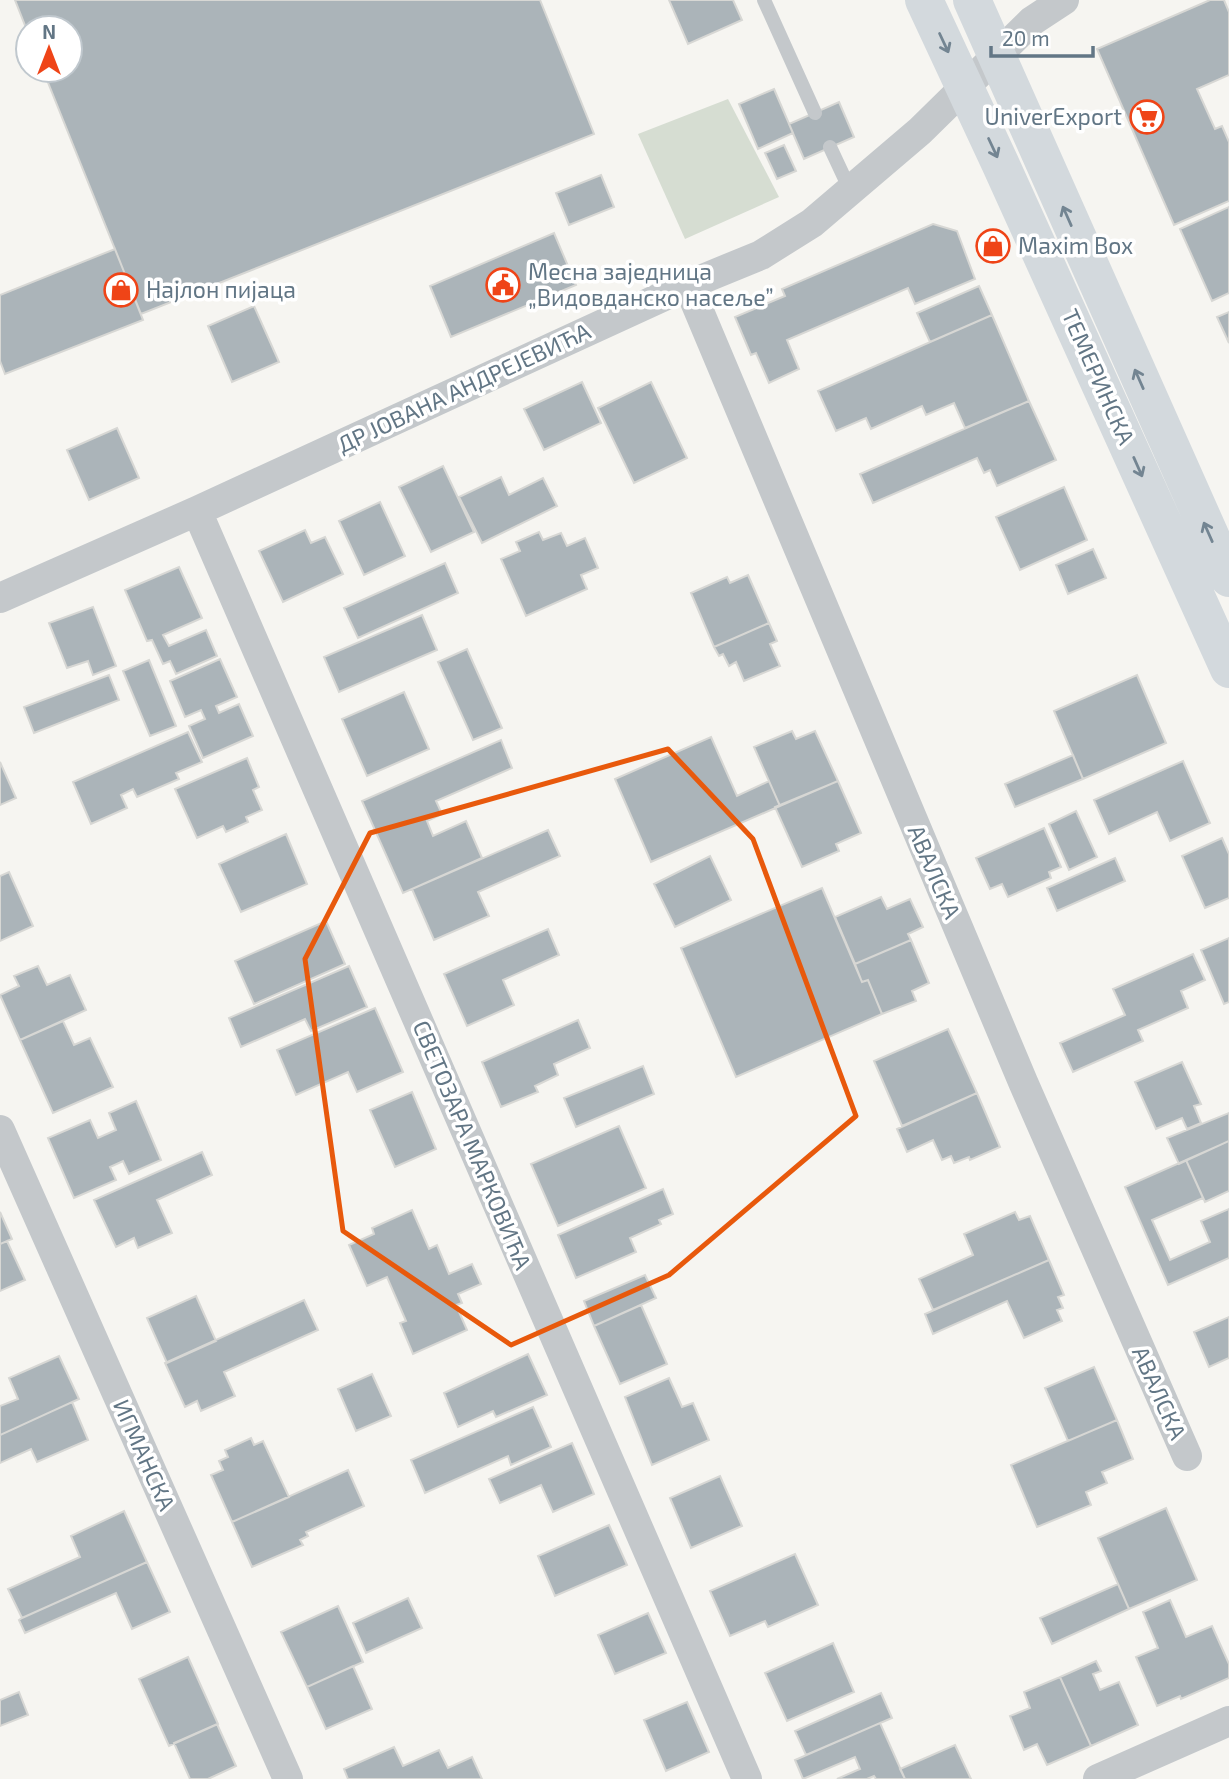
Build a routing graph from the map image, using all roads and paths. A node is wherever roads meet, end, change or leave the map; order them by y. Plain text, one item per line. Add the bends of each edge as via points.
1 (764, 0) edge
2 (924, 0) edge
3 (972, 0) edge
4 (1065, 0) edge
5 (996, 56) junction
6 (965, 86) junction
7 (815, 113) dead end
8 (830, 147) dead end
9 (851, 192) junction
10 (688, 285) junction
11 (197, 511) junction
12 (1229, 578) edge
13 (0, 598) edge
14 (1229, 669) edge
15 (0, 1130) edge
16 (1187, 1456) dead end
17 (1229, 1721) edge
18 (288, 1779) edge
19 (747, 1779) edge
20 (1098, 1779) edge

1 - 7 lane
2 -> 6 main road, ТЕМЕРИНСКА
3 - 5 main road, ТЕМЕРИНСКА
4 - 5 street, ДР ЈОВАНА АНДРЕЈЕВИЋА via 1032,21
5 - 6 street, ДР ЈОВАНА АНДРЕЈЕВИЋА
12 -> 5 main road, ТЕМЕРИНСКА
6 - 9 street, ДР ЈОВАНА АНДРЕЈЕВИЋА
6 -> 14 main road, ТЕМЕРИНСКА
8 - 9 lane
9 - 10 street, ДР ЈОВАНА АНДРЕЈЕВИЋА via 761,255
10 - 11 street, ДР ЈОВАНА АНДРЕЈЕВИЋА
10 - 16 street, АВАЛСКА via 1023,1082
11 - 13 street, ДР ЈОВАНА АНДРЕЈЕВИЋА
11 - 19 street, СВЕТОЗАРА МАРКОВИЋА
15 - 18 street, ИГМАНСКА
17 - 20 street

